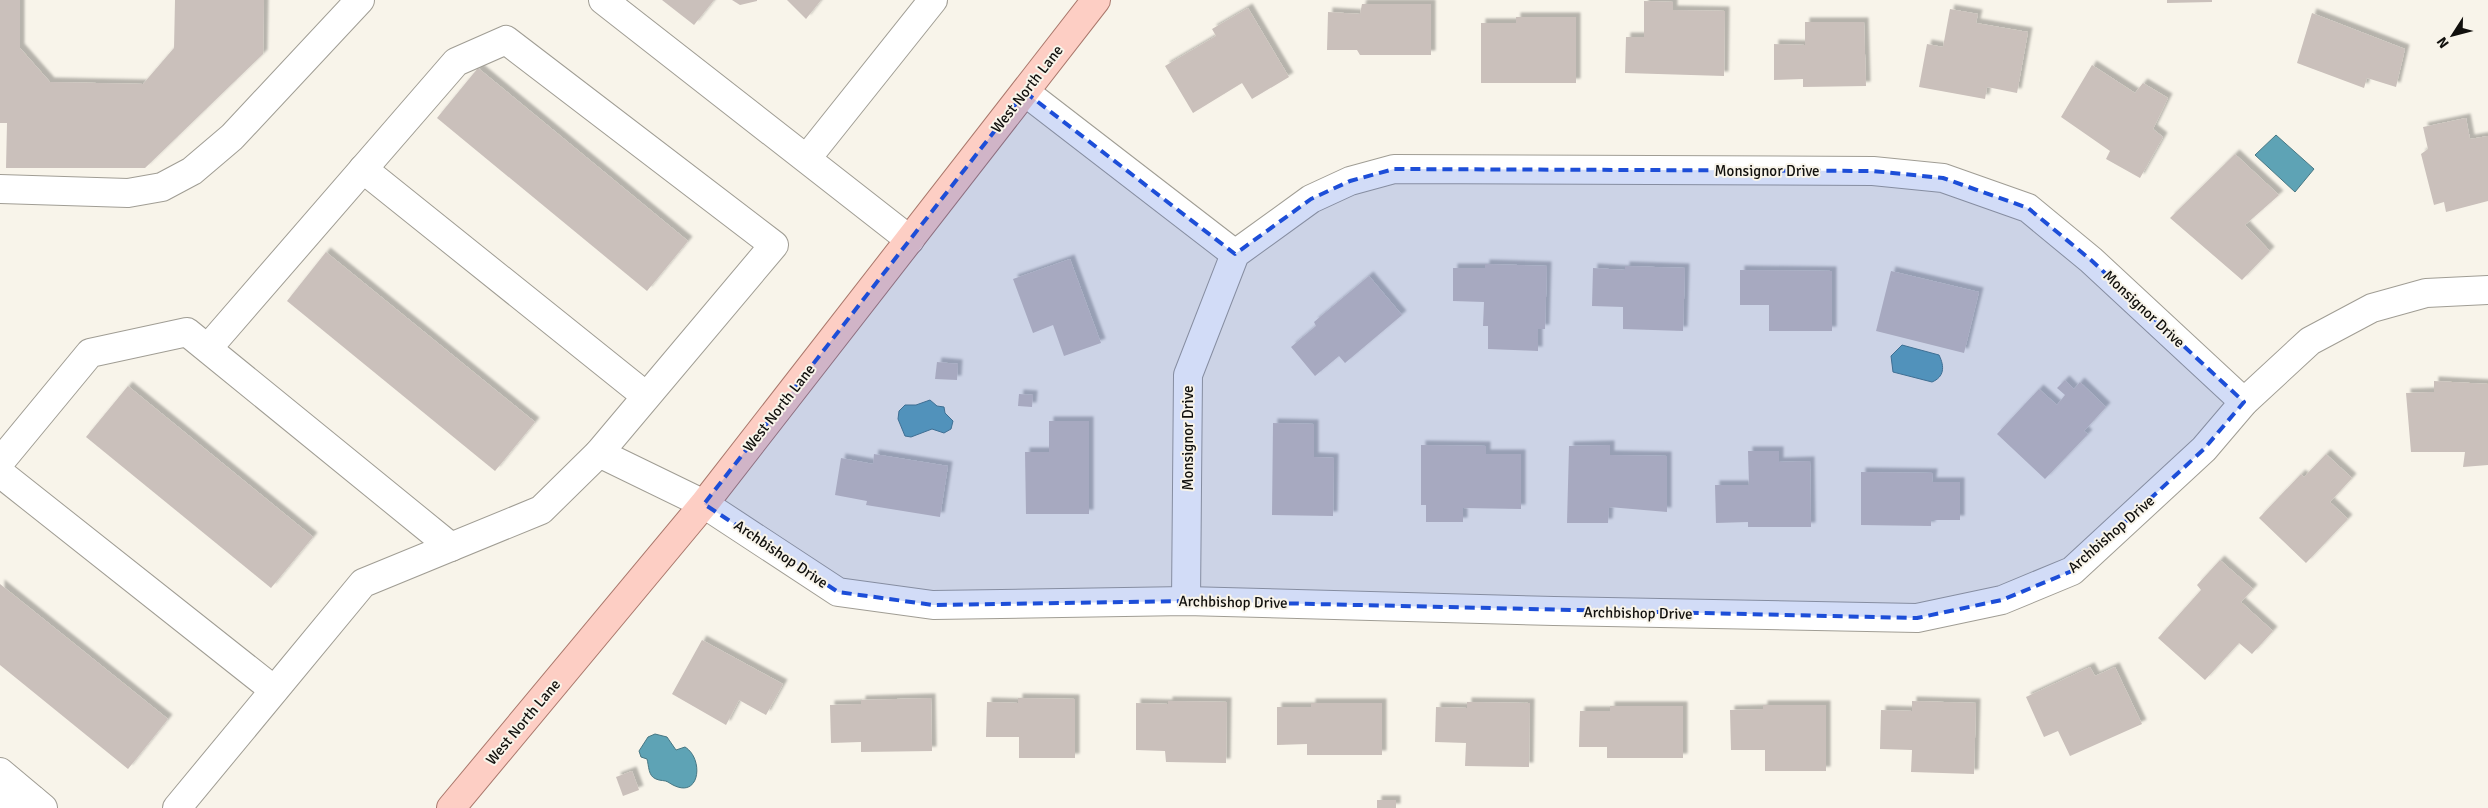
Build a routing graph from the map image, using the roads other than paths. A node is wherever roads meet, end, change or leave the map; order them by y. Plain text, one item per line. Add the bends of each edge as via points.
1 (360, 0) edge
2 (603, 0) edge
3 (933, 0) edge
4 (1096, 0) edge
5 (1025, 92) junction
6 (807, 158) junction
7 (363, 169) junction
8 (0, 188) edge
9 (910, 240) junction
10 (1234, 254) junction
11 (2488, 290) edge
12 (208, 348) junction
13 (646, 396) junction
14 (2244, 402) junction
15 (599, 453) junction
16 (0, 462) edge
17 (0, 473) edge
18 (704, 504) junction
19 (451, 547) junction
20 (1186, 600) junction
21 (274, 690) junction
22 (0, 772) edge
23 (0, 800) edge
24 (38, 804) edge
25 (177, 808) edge
26 (451, 808) edge

1 - 8 street via 232,137 185,175 162,187 128,193
2 - 6 street
3 - 6 street
4 - 5 main road, West North Lane
5 - 9 main road, West North Lane
5 - 10 street
6 - 9 street
7 - 12 street
7 - 13 street
7 - 13 street via 456,62 506,40 774,246
9 - 18 main road, West North Lane
10 - 14 street, Monsignor Drive via 1311,199 1350,181 1394,169 1872,171 1943,178 2028,208 2091,260
10 - 20 street, Monsignor Drive via 1188,375
11 - 14 street, Archbishop Drive via 2426,293 2372,308 2310,341
12 - 16 street via 187,332 90,353
12 - 19 street
13 - 15 street
14 - 20 street, Archbishop Drive via 2204,449 2072,571 2002,600 1916,618 1554,612
15 - 18 street, Archbishop Drive
15 - 19 street via 541,510
17 - 21 street
18 - 20 street, Archbishop Drive via 838,592 933,605
18 - 26 main road, West North Lane
19 - 21 street via 363,583
21 - 25 street
22 - 24 street
23 - 24 street

